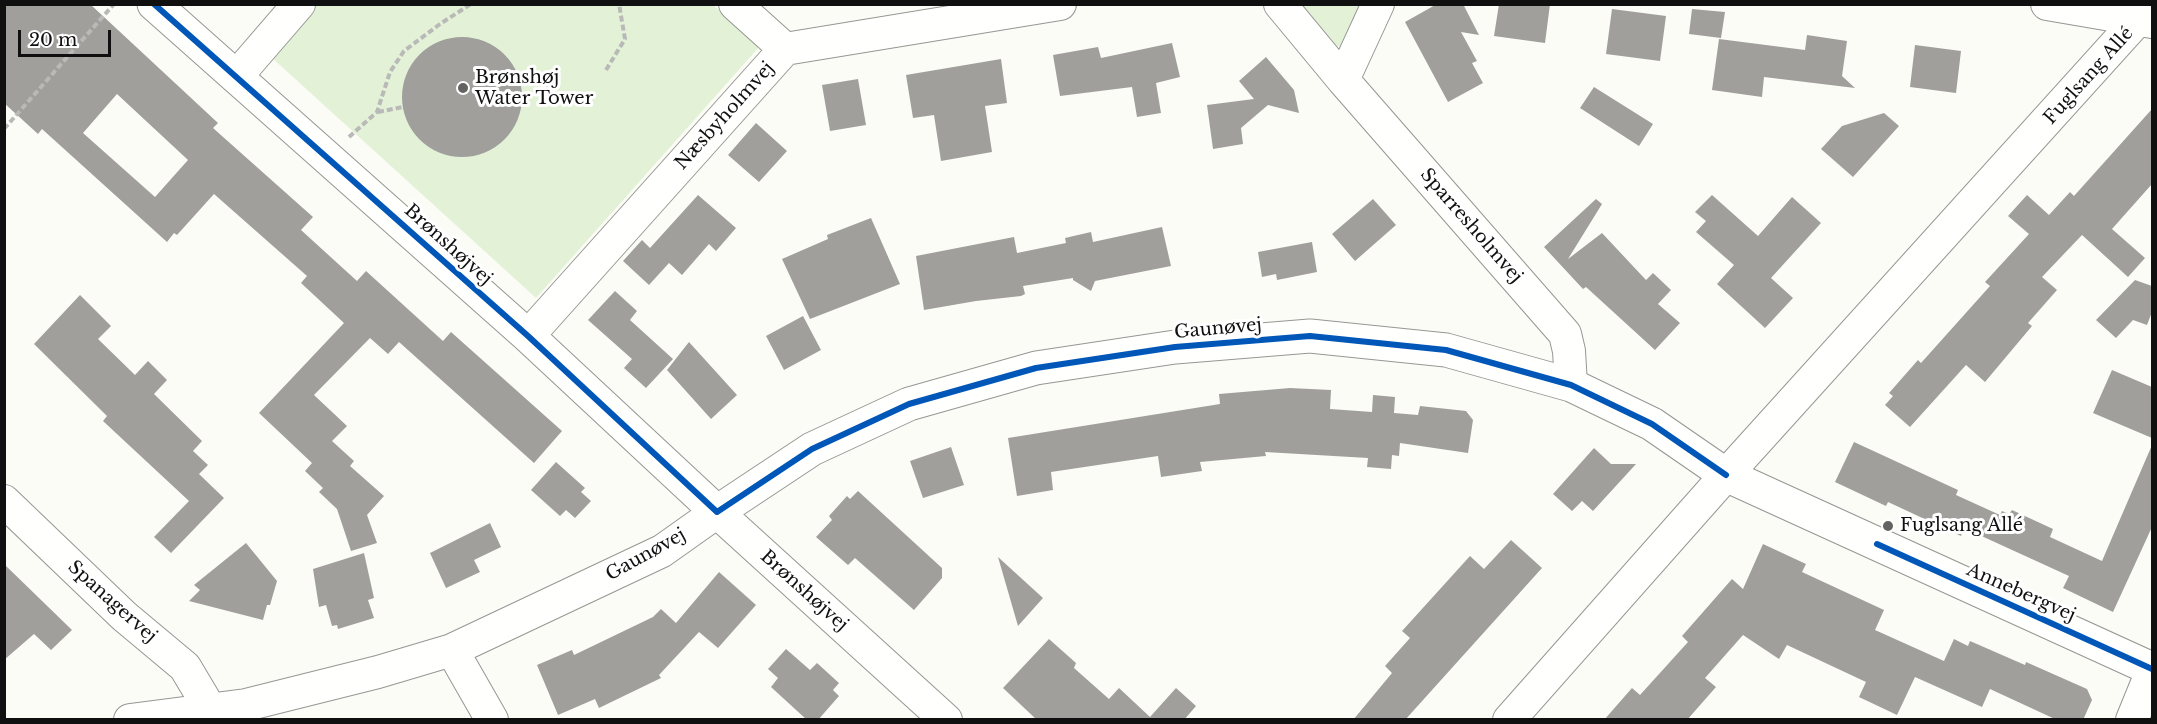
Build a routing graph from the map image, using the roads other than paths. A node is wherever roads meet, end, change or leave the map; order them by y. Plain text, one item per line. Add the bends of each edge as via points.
1 (154, 4) edge
2 (299, 4) edge
3 (735, 4) edge
4 (1060, 4) edge
5 (1280, 4) edge
6 (1378, 4) edge
7 (2047, 4) edge
8 (2148, 16) edge
9 (785, 49) junction
10 (236, 77) junction
11 (1342, 80) junction
12 (528, 336) junction
13 (1570, 385) junction
14 (1726, 475) junction
15 (4, 501) edge
16 (717, 512) junction
17 (452, 650) junction
18 (2152, 670) edge
19 (210, 710) junction
20 (130, 720) edge
21 (492, 720) edge
22 (946, 720) edge
23 (1509, 720) edge
24 (2132, 720) edge

1 - 10 street, Brønshøjvej
2 - 10 street
3 - 9 street
4 - 9 street, Næsbyholmvej
5 - 11 street, Sparresholmvej
6 - 11 street
7 - 8 street
8 - 14 street, Fuglsang Allé
9 - 12 street, Næsbyholmvej
10 - 12 street, Brønshøjvej
11 - 13 street, Sparresholmvej via 1564,334
12 - 16 street, Brønshøjvej
13 - 14 street, Gaunøvej via 1652,424
13 - 16 street, Gaunøvej via 1446,350 1310,336 1175,347 1036,368 909,404 812,449
14 - 18 street, Annebergvej
14 - 23 street, Fuglsang Allé
15 - 19 street, Spanagervej via 124,616 185,667
16 - 17 street, Gaunøvej via 662,551
16 - 22 street, Brønshøjvej
17 - 19 street, Gaunøvej via 246,705
17 - 21 street
18 - 24 street
19 - 20 street, Gaunøvej

